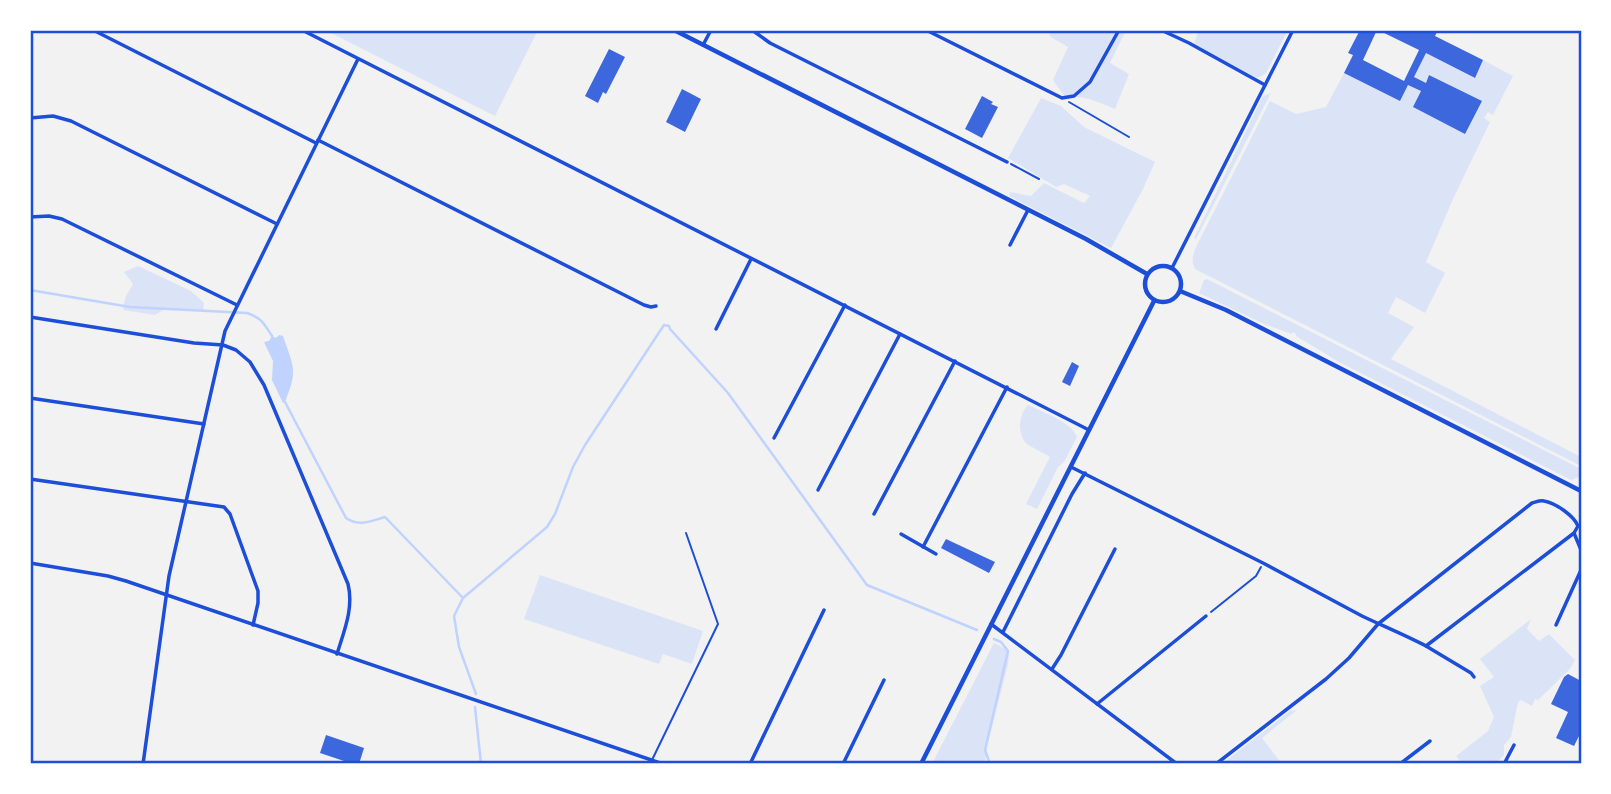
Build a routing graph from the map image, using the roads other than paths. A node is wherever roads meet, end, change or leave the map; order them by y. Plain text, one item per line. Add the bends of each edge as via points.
1 (93, 30) edge
2 (302, 30) edge
3 (674, 30) edge
4 (711, 30) edge
5 (752, 30) edge
6 (926, 30) edge
7 (1119, 30) edge
8 (1161, 30) edge
9 (1293, 30) edge
10 (703, 45) junction
11 (358, 59) junction
12 (1265, 85) junction
13 (30, 118) edge
14 (317, 141) junction
15 (1007, 162) road end
16 (1028, 210) junction
17 (30, 217) edge
18 (277, 224) junction
19 (1010, 245) dead end
20 (752, 258) junction
21 (1171, 268) junction
22 (1147, 274) junction
23 (1180, 291) junction
24 (1154, 301) junction
25 (845, 305) junction
26 (656, 306) dead end
27 (236, 307) junction
28 (30, 317) edge
29 (716, 329) dead end
30 (900, 334) junction
31 (223, 345) junction
32 (955, 361) junction
33 (1007, 387) junction
34 (30, 398) edge
35 (204, 424) junction
36 (1089, 430) junction
37 (774, 438) dead end
38 (1071, 467) junction
39 (1085, 473) junction
40 (30, 479) edge
41 (818, 490) dead end
42 (1581, 491) edge
43 (187, 501) junction
44 (874, 514) dead end
45 (686, 533) dead end
46 (1574, 533) junction
47 (901, 534) dead end
48 (923, 547) junction
49 (1115, 549) dead end
50 (1581, 550) edge
51 (936, 554) dead end
52 (30, 563) edge
53 (1581, 570) edge
54 (166, 594) junction
55 (824, 610) dead end
56 (1206, 615) road end
57 (991, 624) junction
58 (1378, 624) junction
59 (253, 625) junction
60 (1556, 625) dead end
61 (1003, 632) junction
62 (1426, 646) junction
63 (337, 653) junction
64 (1052, 669) junction
65 (1474, 677) dead end
66 (884, 680) dead end
67 (1097, 704) junction
68 (1430, 741) dead end
69 (1514, 745) dead end
70 (652, 760) junction
71 (143, 764) edge
72 (663, 764) edge
73 (750, 764) edge
74 (843, 764) edge
75 (921, 764) edge
76 (1177, 764) edge
77 (1216, 764) edge
78 (1400, 764) edge
79 (1504, 764) edge

1 - 14 street
2 - 11 street
3 - 10 main road
4 - 10 street
5 - 15 street
6 - 7 street via 1062,98 1074,96 1090,82
8 - 12 street
9 - 12 street
10 - 16 main road
11 - 14 street
11 - 20 street
12 - 21 street
13 - 18 street via 52,116 71,121
14 - 18 street
14 - 26 street via 644,305
16 - 19 street
16 - 22 main road
17 - 27 street via 62,219
18 - 27 street
20 - 25 street
20 - 29 street
21 - 22 main road via 1161,265
21 - 23 main road via 1179,275
22 - 24 main road via 1145,289
23 - 24 main road via 1169,301
23 - 42 main road via 1226,310
24 - 36 main road
25 - 30 street
25 - 37 street
27 - 31 street
28 - 31 street
30 - 32 street
30 - 41 street
31 - 35 street
31 - 63 street via 250,362 260,378 348,584 350,606
32 - 33 street
32 - 44 street
33 - 36 street
33 - 48 street
34 - 35 street
35 - 43 street
36 - 38 main road
38 - 39 street
38 - 57 main road
39 - 58 street
39 - 61 street
40 - 43 street
43 - 54 street
43 - 59 street via 228,509 258,591
45 - 70 lane via 718,624
46 - 50 street
46 - 58 street via 1578,524 1567,512 1543,501 1532,503
46 - 62 street
47 - 48 street
48 - 51 street
49 - 64 street
52 - 54 street via 108,576
53 - 60 street
54 - 59 street
54 - 71 street
55 - 73 street
56 - 67 street
57 - 61 street
57 - 75 main road
58 - 62 street
58 - 77 street via 1326,678
59 - 63 street
61 - 64 street
62 - 65 street
63 - 70 street
64 - 67 street
66 - 74 street
67 - 76 street
68 - 78 street
69 - 79 street
70 - 72 street

